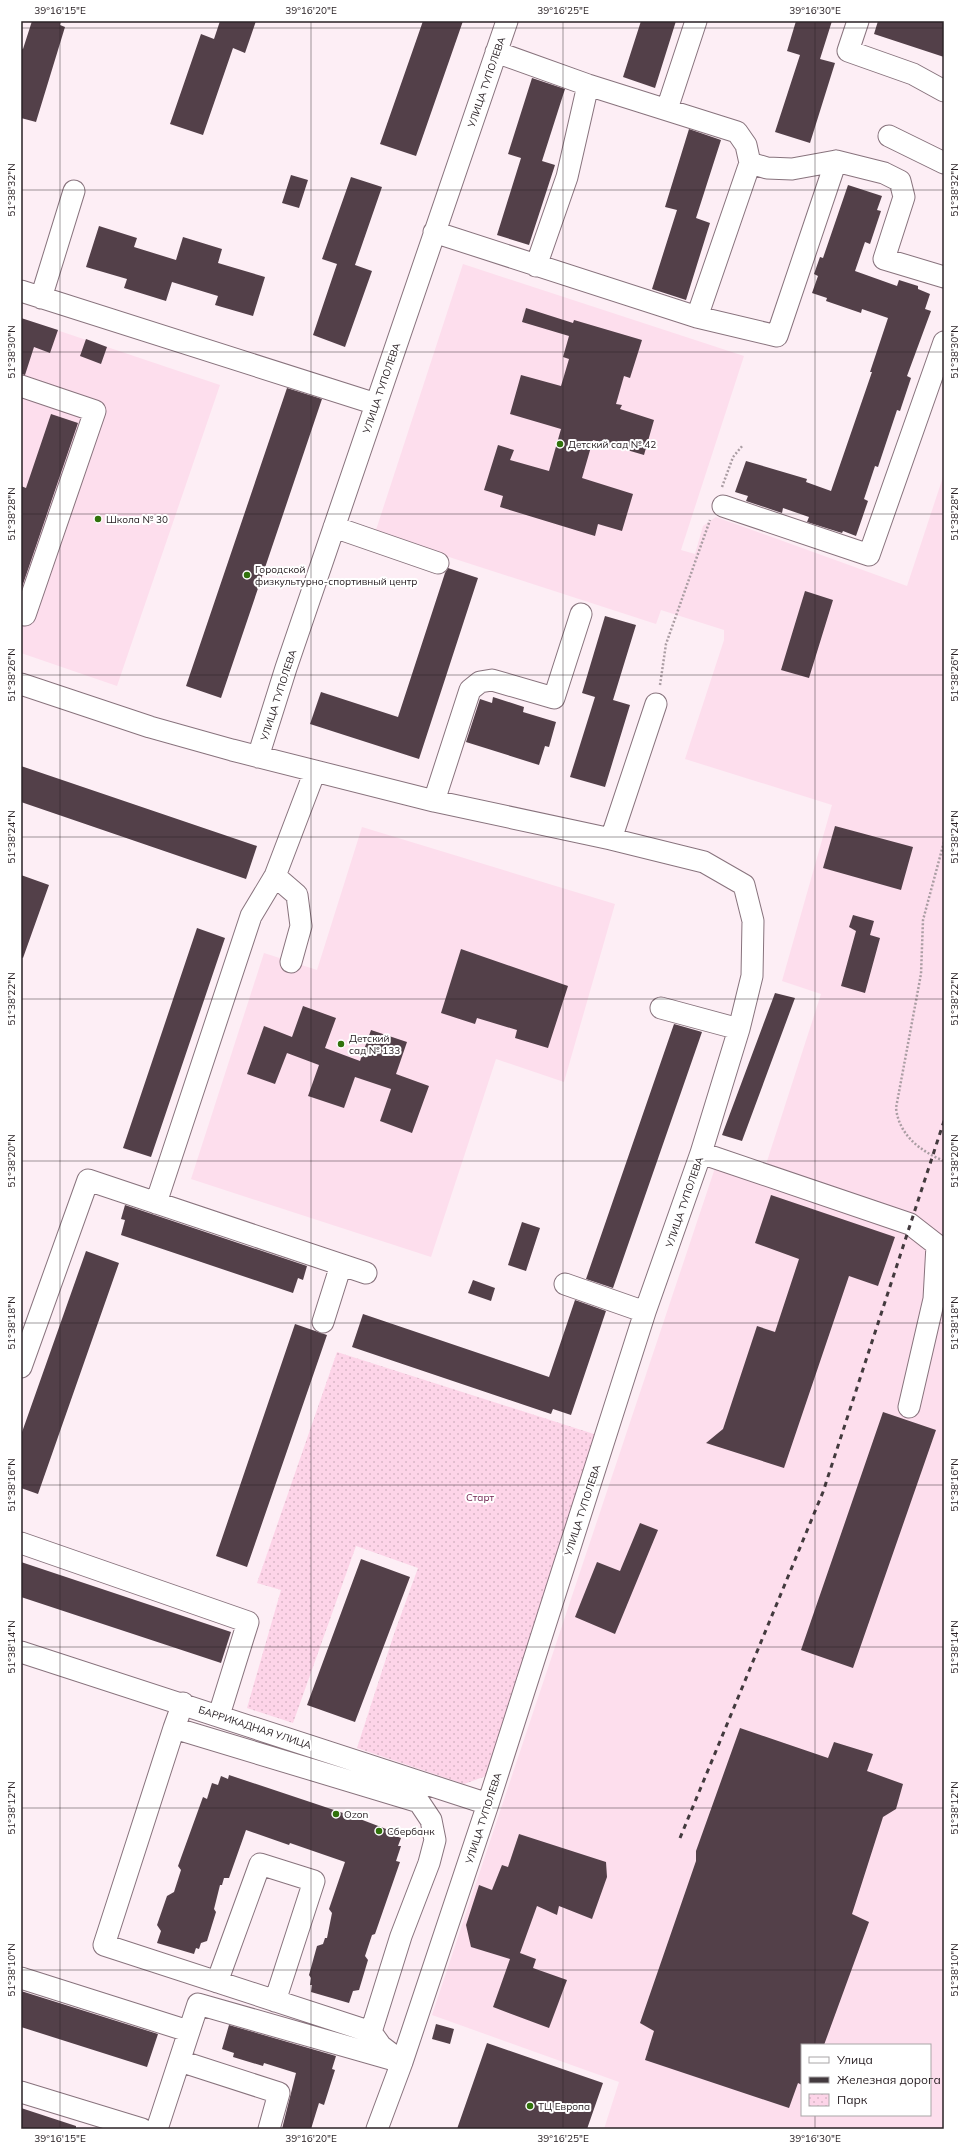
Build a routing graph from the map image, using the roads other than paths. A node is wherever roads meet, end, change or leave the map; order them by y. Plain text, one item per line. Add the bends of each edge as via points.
1 (507, 21) edge
2 (696, 21) edge
3 (858, 21) edge
4 (496, 52) junction
5 (588, 84) junction
6 (944, 91) edge
7 (667, 109) junction
8 (890, 136) dead end
9 (836, 162) junction
10 (944, 162) edge
11 (750, 163) junction
12 (74, 191) dead end
13 (434, 232) junction
14 (536, 266) junction
15 (944, 277) edge
16 (21, 291) edge
17 (41, 298) junction
18 (697, 317) junction
19 (944, 342) edge
20 (21, 386) edge
21 (376, 404) junction
22 (718, 506) road end
23 (334, 527) junction
24 (438, 563) dead end
25 (21, 614) edge
26 (581, 614) dead end
27 (21, 684) edge
28 (656, 704) road end
29 (258, 757) junction
30 (315, 772) junction
31 (434, 801) junction
32 (611, 839) junction
33 (275, 876) junction
34 (291, 962) dead end
35 (661, 1008) dead end
36 (739, 1029) junction
37 (701, 1152) junction
38 (156, 1203) junction
39 (341, 1265) junction
40 (366, 1273) dead end
41 (565, 1284) dead end
42 (645, 1312) junction
43 (323, 1322) dead end
44 (21, 1367) edge
45 (908, 1407) dead end
46 (21, 1543) edge
47 (21, 1652) edge
48 (183, 1703) junction
49 (219, 1715) junction
50 (174, 1728) junction
51 (488, 1804) junction
52 (21, 1978) edge
53 (217, 1982) junction
54 (275, 2000) junction
55 (188, 2031) junction
56 (371, 2032) junction
57 (180, 2061) junction
58 (402, 2062) junction
59 (21, 2092) edge
60 (142, 2129) edge
61 (157, 2129) edge
62 (268, 2129) edge
63 (378, 2129) edge

1 - 4 street, УЛИЦА ТУПОЛЕВА
2 - 7 street
3 - 6 street via 848,51 913,74
4 - 5 street
4 - 13 street, УЛИЦА ТУПОЛЕВА
5 - 7 street
5 - 14 street via 567,178
7 - 11 street via 737,132 746,145
8 - 10 street
9 - 11 street via 792,169 767,168
9 - 15 street via 884,172 900,181 904,197 884,259
9 - 18 street via 778,336
11 - 18 street
12 - 17 street
13 - 14 street
13 - 21 street, УЛИЦА ТУПОЛЕВА
14 - 18 street
16 - 17 street
17 - 21 street
19 - 22 street via 869,555
20 - 25 street via 95,411 25,615
21 - 23 street, УЛИЦА ТУПОЛЕВА
23 - 24 street
23 - 29 street, УЛИЦА ТУПОЛЕВА
26 - 31 street via 554,698 492,680 480,682 470,690
27 - 29 street via 150,727
28 - 32 street
29 - 30 street
30 - 31 street
30 - 33 street
31 - 32 street
32 - 36 street, УЛИЦА ТУПОЛЕВА via 704,862 744,885 753,921 752,976
33 - 34 street via 297,895 301,926
33 - 38 street via 251,916
35 - 36 street
36 - 37 street, УЛИЦА ТУПОЛЕВА
37 - 42 street, УЛИЦА ТУПОЛЕВА
37 - 45 street via 910,1224 937,1245 934,1299
38 - 39 street
38 - 44 street via 88,1180
39 - 40 street
39 - 43 street
41 - 42 street
42 - 51 street, УЛИЦА ТУПОЛЕВА
46 - 49 street via 248,1622
47 - 48 street, БАРРИКАДНАЯ УЛИЦА
48 - 49 street, БАРРИКАДНАЯ УЛИЦА
48 - 50 street
49 - 51 street, БАРРИКАДНАЯ УЛИЦА
50 - 53 street via 104,1945
50 - 56 street via 419,1802 431,1820 434,1840 428,1863 401,1936
51 - 58 street, УЛИЦА ТУПОЛЕВА
52 - 55 street
53 - 54 street
53 - 54 street via 260,1864 314,1881
54 - 56 street
55 - 57 street
55 - 58 street via 198,2004
56 - 58 street via 381,2046
57 - 61 street
57 - 62 street via 279,2093
58 - 63 street, УЛИЦА ТУПОЛЕВА
59 - 60 street

